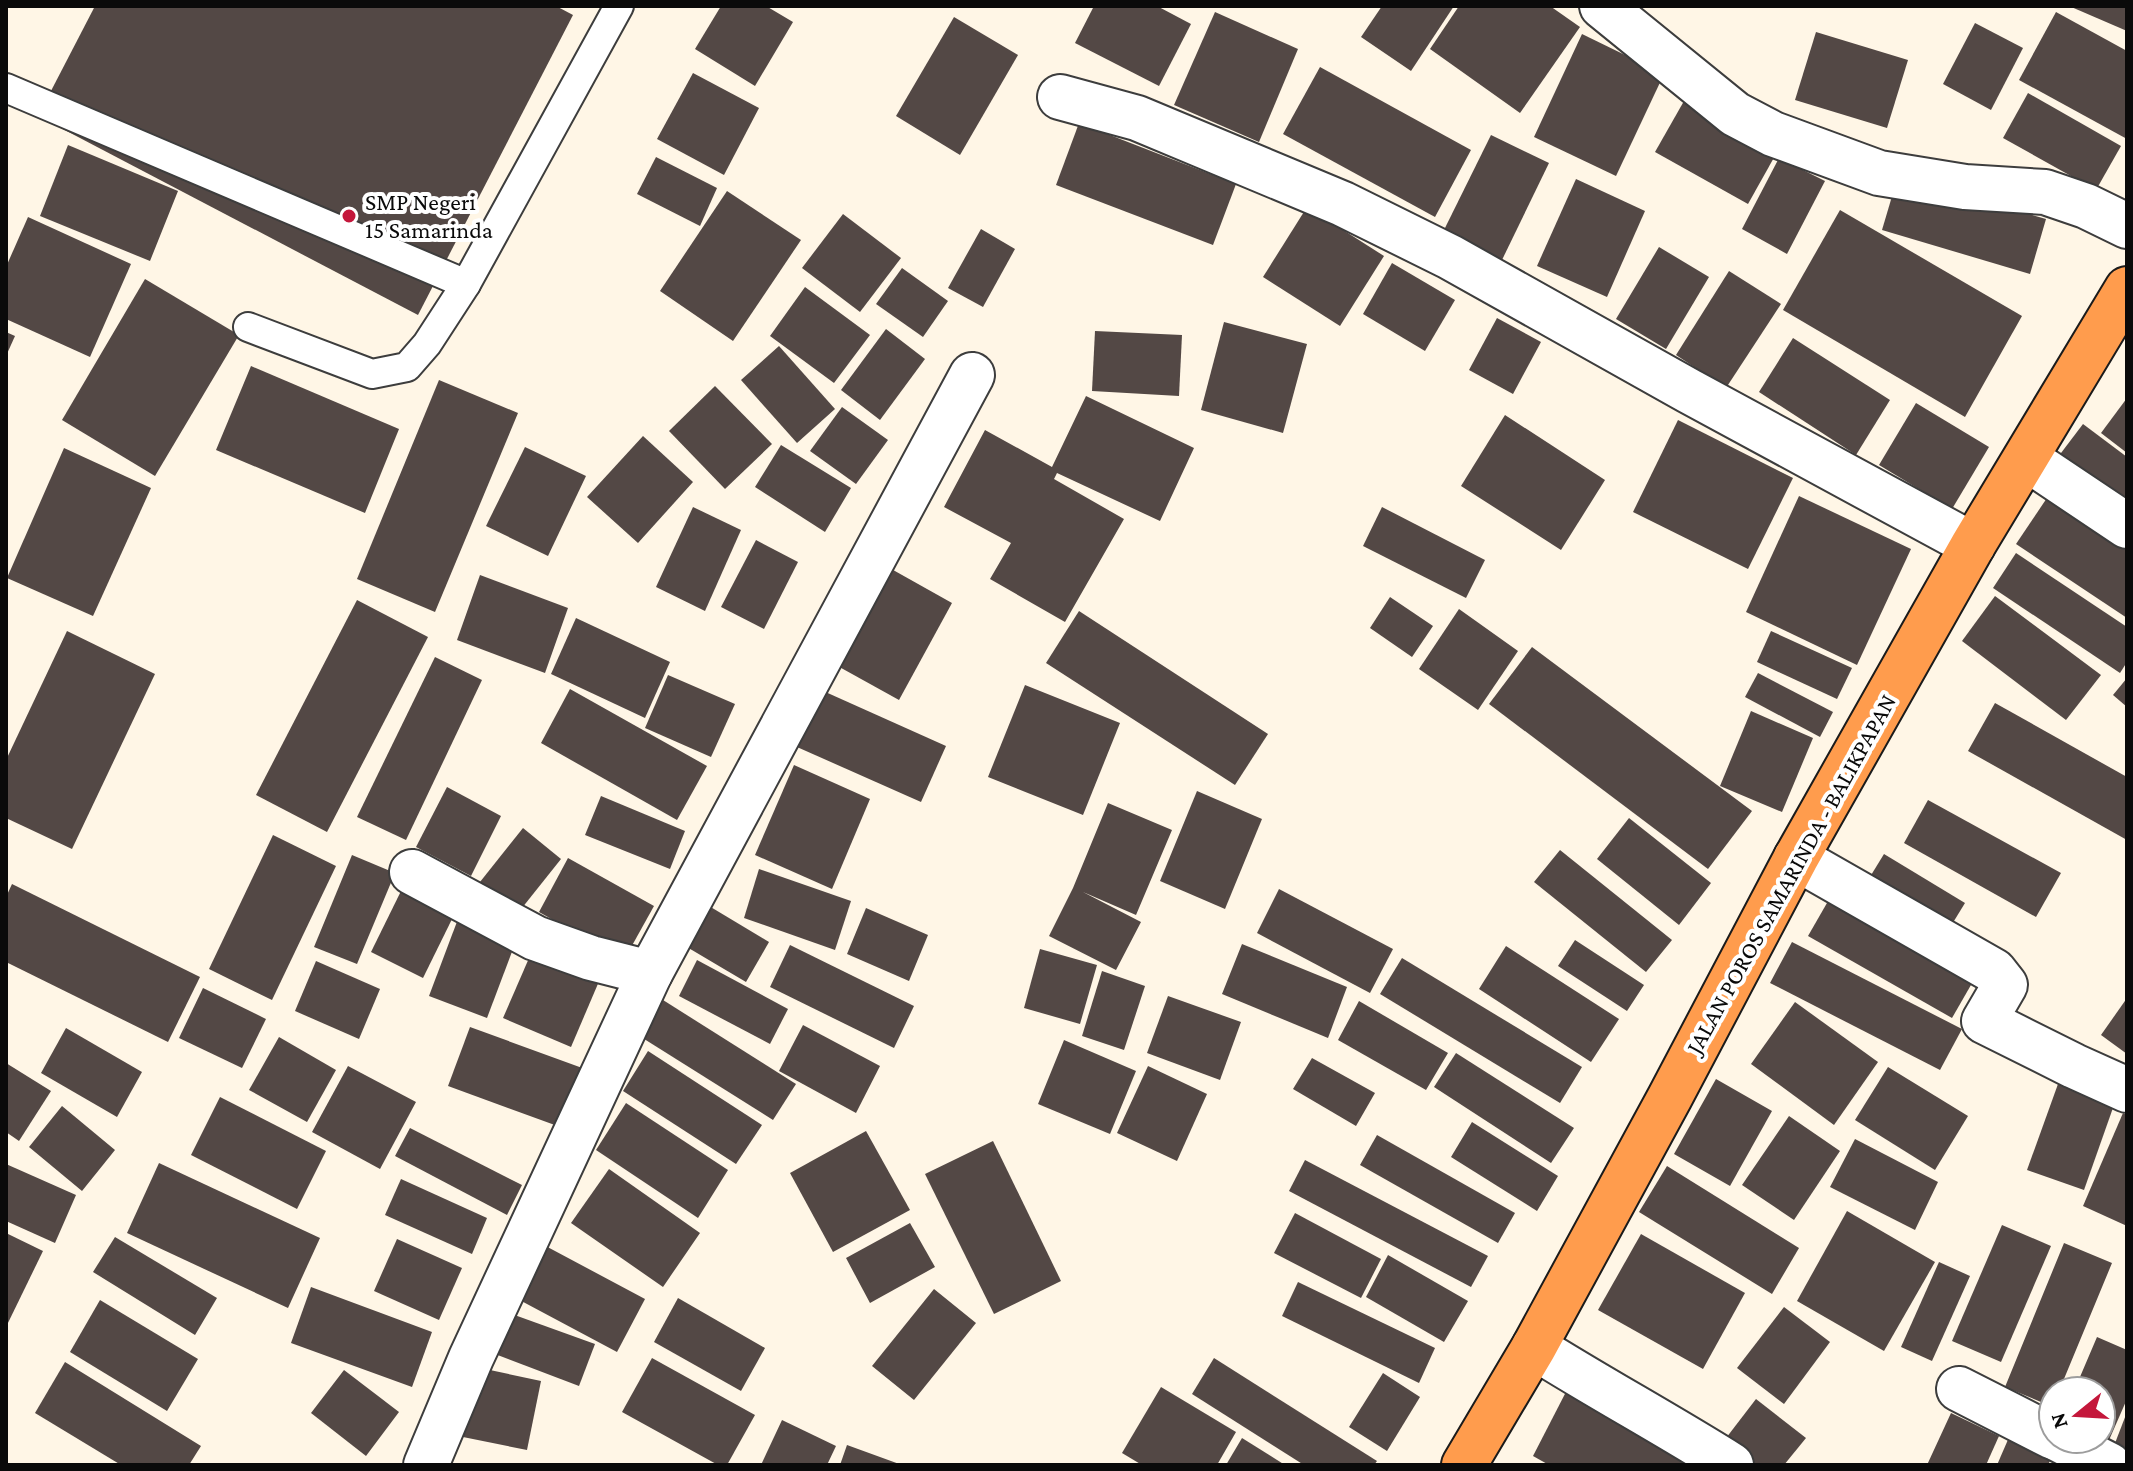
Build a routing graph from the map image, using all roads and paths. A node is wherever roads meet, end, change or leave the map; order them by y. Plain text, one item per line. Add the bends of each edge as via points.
1 (619, 6) edge
2 (1602, 6) edge
3 (6, 88) edge
4 (1060, 97) dead end
5 (2127, 226) edge
6 (466, 284) junction
7 (2121, 315) edge
8 (248, 327) dead end
9 (972, 375) dead end
10 (2027, 459) junction
11 (2127, 526) edge
12 (1973, 545) junction
13 (1796, 858) junction
14 (412, 872) dead end
15 (650, 973) junction
16 (2127, 1090) edge
17 (1534, 1347) junction
18 (1959, 1389) dead end
19 (2037, 1429) edge
20 (2089, 1455) edge
21 (426, 1465) edge
22 (1464, 1465) edge
23 (1731, 1465) edge
24 (2109, 1465) edge

1 - 6 lane
2 - 5 street via 1735,114 1773,134 1879,173 1965,187 2045,192
3 - 6 lane
4 - 12 street via 1137,118 1343,204 1450,257
6 - 8 lane via 427,344 407,367 393,371 372,374
7 - 10 highway, JALAN POROS SAMARINDA - BALIKPAPAN
9 - 15 street
10 - 11 street
10 - 12 highway, JALAN POROS SAMARINDA - BALIKPAPAN
12 - 13 highway, JALAN POROS SAMARINDA - BALIKPAPAN
13 - 16 street via 1994,971 2005,985 1984,1021
13 - 17 highway, JALAN POROS SAMARINDA - BALIKPAPAN
14 - 15 street via 535,938
15 - 21 street
17 - 22 highway, JALAN POROS SAMARINDA - BALIKPAPAN
17 - 23 street
18 - 19 street
20 - 24 street

